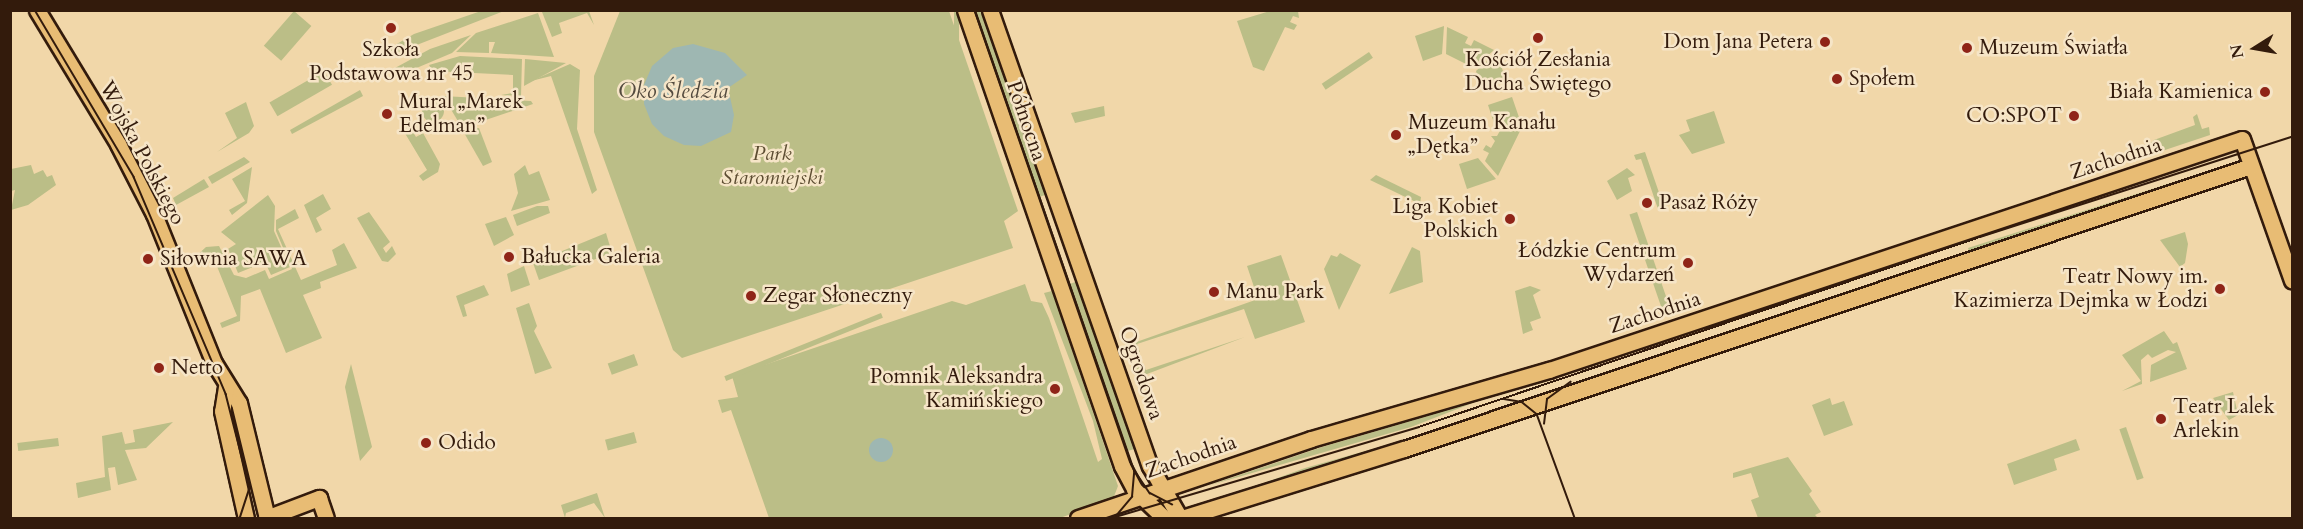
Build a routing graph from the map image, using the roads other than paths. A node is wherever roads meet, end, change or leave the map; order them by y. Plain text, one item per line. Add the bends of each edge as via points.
1 (37, 10) edge
2 (965, 10) edge
3 (990, 10) edge
4 (2251, 166) junction
5 (1072, 237) joint
6 (2292, 280) edge
7 (226, 387) junction
8 (1163, 489) junction
9 (1141, 496) junction
10 (266, 518) edge
11 (246, 519) edge
12 (327, 519) edge
13 (1078, 519) edge
14 (1164, 519) edge
15 (1181, 519) edge

1 - 7 main road, Wojska Polskiego via 144,194
2 - 9 main road, Północna via 1122,466
3 - 5 main road, Północna
4 - 6 main road
4 - 8 main road, Zachodnia via 2242,139 1549,370 1326,434
4 - 15 main road via 1404,449
5 - 8 main road, Ogrodowa via 1150,466
7 - 10 main road, Wojska Polskiego via 242,412
7 - 11 main road via 222,411
8 - 9 main road, Zachodnia
8 - 15 main road, Ogrodowa
9 - 13 main road, Zachodnia
9 - 14 main road
10 - 12 main road via 319,498

